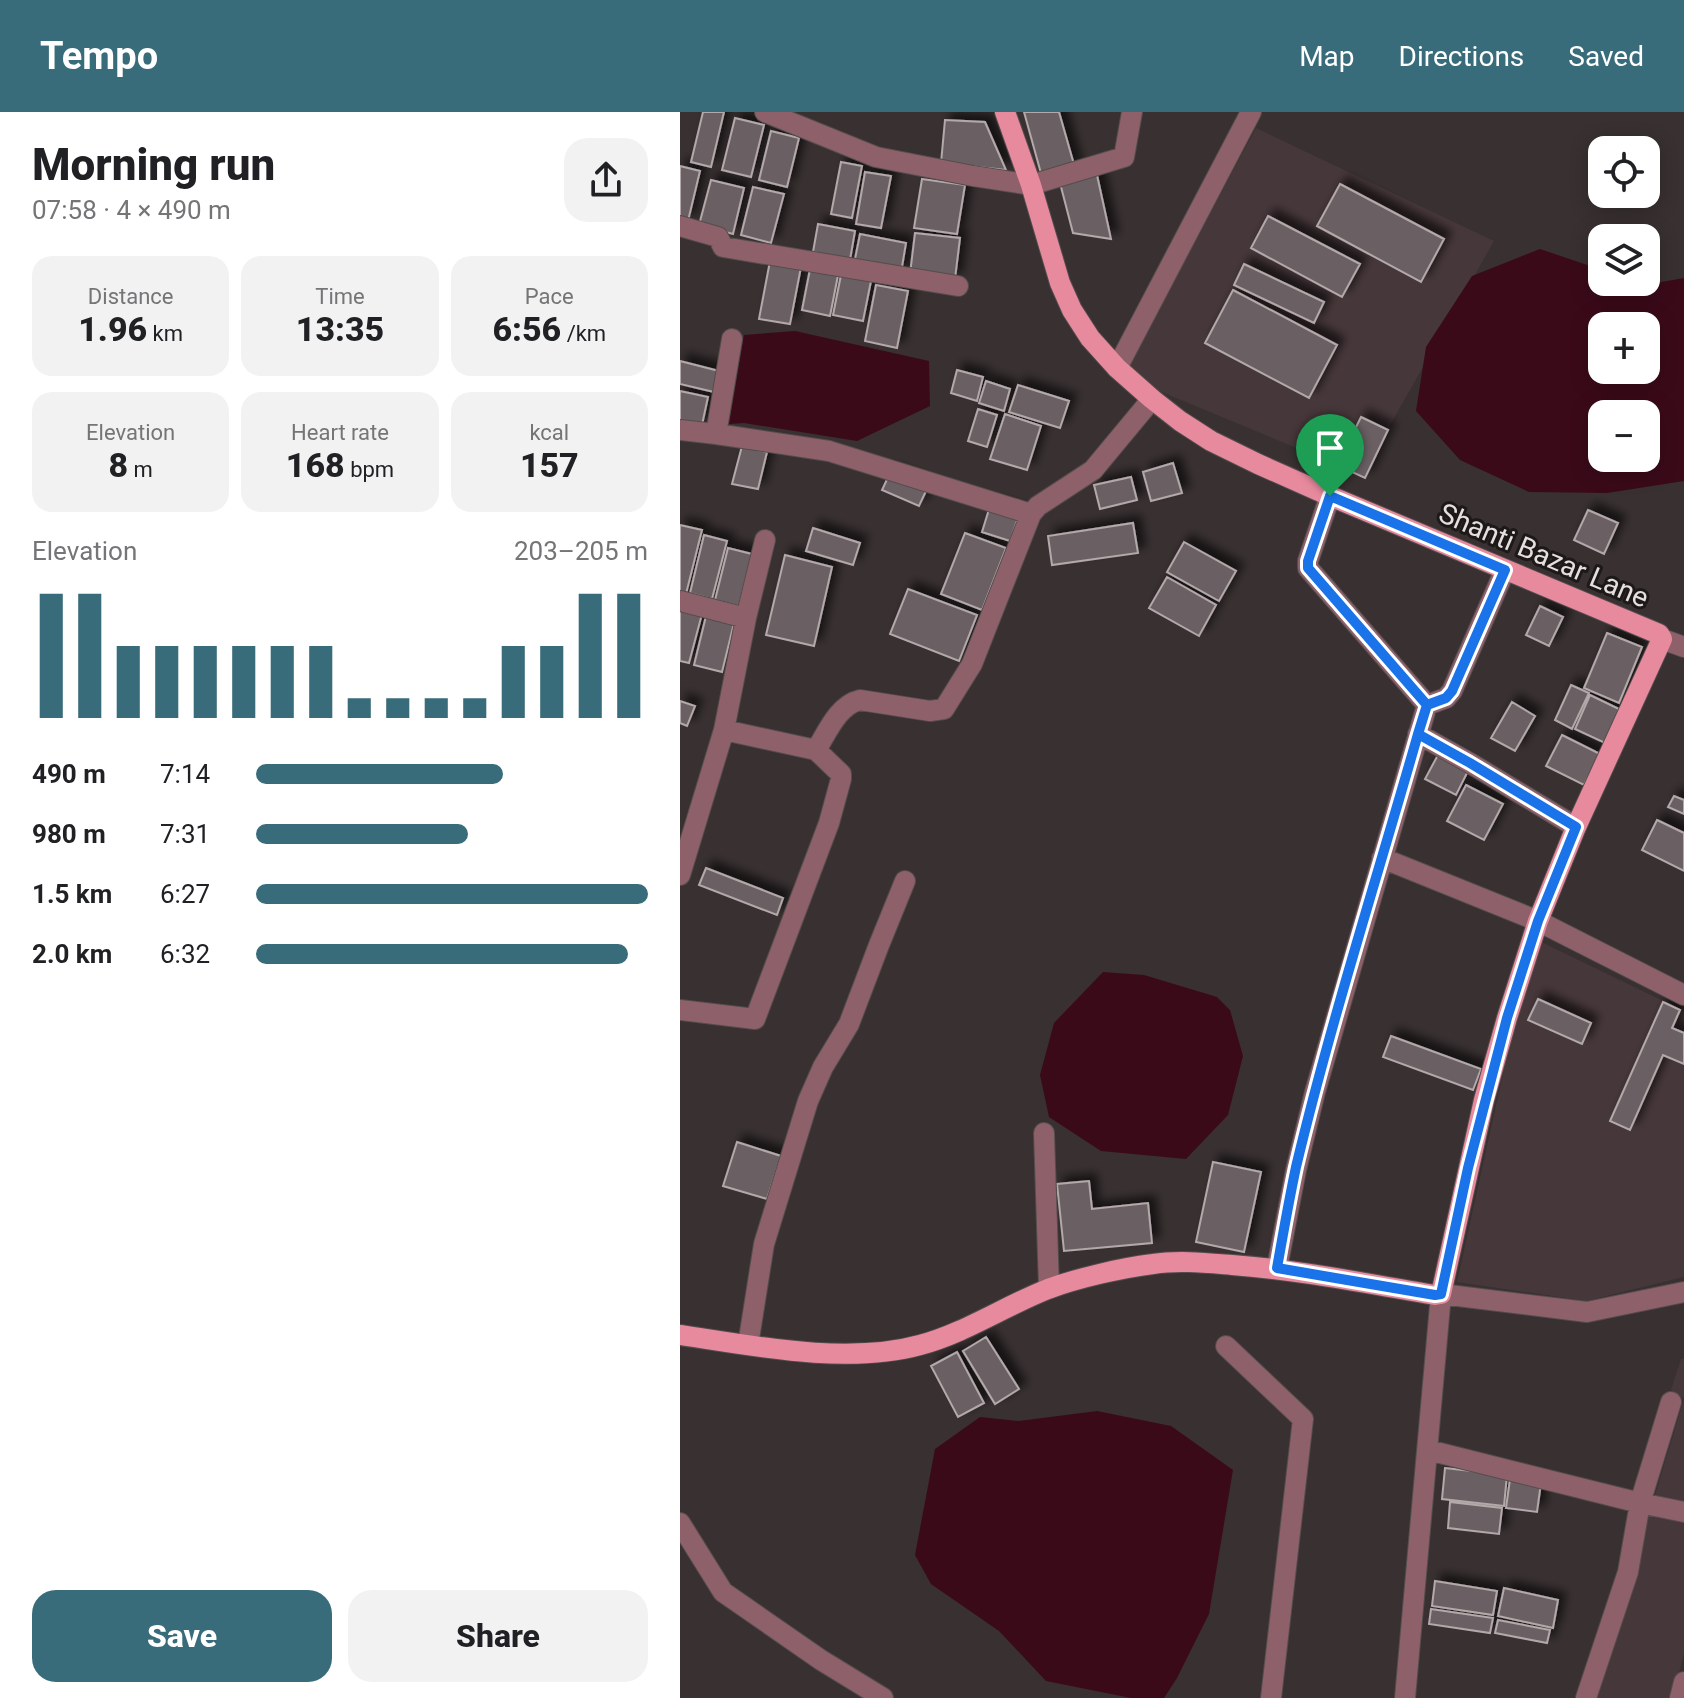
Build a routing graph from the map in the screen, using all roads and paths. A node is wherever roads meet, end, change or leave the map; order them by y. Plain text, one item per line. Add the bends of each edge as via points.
1 (765, 112) edge
2 (1005, 112) edge
3 (1132, 112) edge
4 (1251, 112) edge
5 (1031, 185) junction
6 (680, 226) edge
7 (958, 286) dead end
8 (732, 339) dead end
9 (1117, 368) junction
10 (1152, 399) junction
11 (680, 430) edge
12 (716, 434) junction
13 (1330, 496) junction
14 (1031, 514) junction
15 (765, 540) dead end
16 (1505, 570) junction
17 (680, 601) edge
18 (746, 618) junction
19 (1662, 639) junction
20 (1684, 647) edge
21 (1427, 705) junction
22 (724, 730) junction
23 (1418, 734) junction
24 (816, 750) junction
25 (689, 815) edge
26 (1576, 827) junction
27 (1382, 858) junction
28 (680, 875) edge
29 (905, 881) dead end
30 (1538, 921) junction
31 (1684, 995) edge
32 (680, 1010) edge
33 (1044, 1133) dead end
34 (1277, 1268) junction
35 (1049, 1288) junction
36 (1684, 1292) edge
37 (1441, 1294) junction
38 (680, 1335) edge
39 (748, 1345) junction
40 (1226, 1346) dead end
41 (1671, 1402) dead end
42 (1428, 1450) junction
43 (1640, 1503) junction
44 (1684, 1512) edge
45 (680, 1523) edge
46 (1684, 1682) edge
47 (883, 1698) edge
48 (1271, 1698) edge
49 (1405, 1698) edge
50 (1586, 1698) edge
51 (1680, 1698) edge

1 - 5 street via 876,157
2 - 5 main road, Shanti Bazar Lane
3 - 5 street via 1124,157
4 - 9 street
5 - 9 main road, Shanti Bazar Lane via 1072,310
6 - 7 street via 718,237 723,247
8 - 12 street
9 - 10 main road, Shanti Bazar Lane
10 - 13 main road, Shanti Bazar Lane via 1211,441
10 - 14 street via 1093,470
11 - 12 street
12 - 14 street via 829,451
13 - 16 main road, Shanti Bazar Lane
13 - 21 street via 1308,568
14 - 24 street via 972,664 944,709 853,701
15 - 18 street
16 - 19 main road, Shanti Bazar Lane
16 - 21 street via 1452,691
17 - 18 street
18 - 22 street
19 - 20 street
19 - 26 main road, Shanti Bazar Lane
21 - 23 street
22 - 24 street
22 - 25 street
23 - 26 street
23 - 27 street
24 - 32 street via 841,779 755,1019
25 - 28 street
26 - 30 main road, Shanti Bazar Lane
27 - 30 street
27 - 34 street via 1315,1092
29 - 39 street via 849,1024 808,1101 764,1244
30 - 31 street
30 - 37 main road, Shanti Bazar Lane via 1484,1100
33 - 35 street
34 - 35 main road via 1155,1263
34 - 37 main road
35 - 39 main road via 921,1345 848,1353
36 - 37 street via 1587,1312
37 - 42 street
38 - 39 main road
40 - 48 street via 1303,1419
41 - 43 street
42 - 43 street
42 - 49 street
43 - 44 street
43 - 50 street via 1628,1572
45 - 47 street via 723,1592
46 - 51 street

